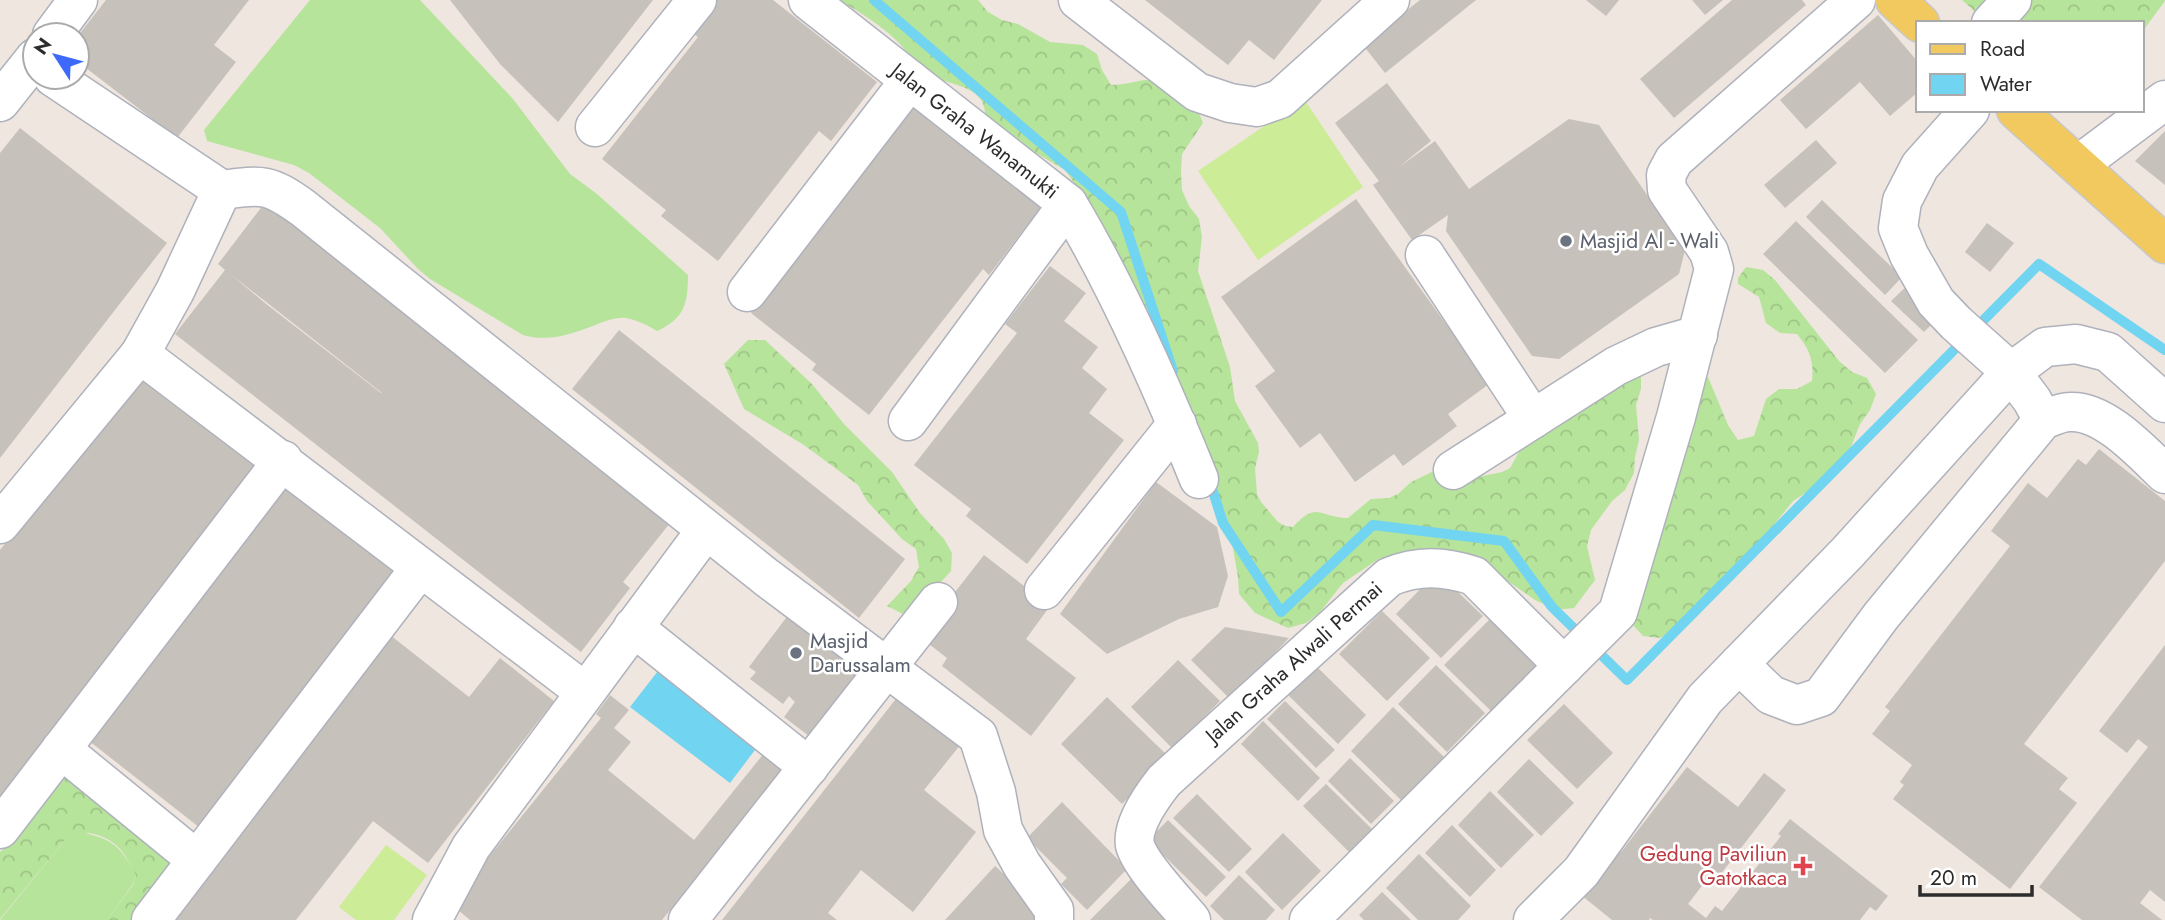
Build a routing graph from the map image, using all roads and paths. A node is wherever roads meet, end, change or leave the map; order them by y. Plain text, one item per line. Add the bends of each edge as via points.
1 (78, 0) edge
2 (697, 0) edge
3 (808, 0) edge
4 (1078, 0) edge
5 (1390, 0) edge
6 (1856, 0) edge
7 (1895, 0) edge
8 (2011, 0) edge
9 (65, 21) edge
10 (1918, 21) edge
11 (1993, 21) edge
12 (21, 80) edge
13 (910, 80) junction
14 (85, 91) edge
15 (2165, 100) edge
16 (0, 102) edge
17 (1968, 112) edge
18 (2018, 112) edge
19 (595, 127) dead end
20 (2078, 165) junction
21 (222, 190) junction
22 (1068, 204) junction
23 (2165, 244) edge
24 (1425, 255) dead end
25 (747, 292) dead end
26 (1698, 335) junction
27 (140, 354) junction
28 (2003, 366) junction
29 (2165, 402) edge
30 (1533, 419) junction
31 (2043, 420) junction
32 (908, 421) dead end
33 (1177, 424) junction
34 (283, 460) junction
35 (1453, 470) dead end
36 (2165, 474) edge
37 (1199, 479) dead end
38 (0, 524) edge
39 (706, 530) junction
40 (420, 568) junction
41 (1044, 590) dead end
42 (938, 602) dead end
43 (633, 627) junction
44 (1572, 658) junction
45 (1739, 664) junction
46 (887, 668) junction
47 (585, 692) junction
48 (61, 750) junction
49 (809, 767) junction
50 (0, 829) edge
51 (197, 860) junction
52 (151, 920) edge
53 (432, 920) edge
54 (688, 920) edge
55 (1054, 920) edge
56 (1191, 920) edge
57 (1309, 920) edge
58 (1532, 920) edge

1 - 9 street
2 - 19 street
3 - 13 street, Jalan Graha Wanamukti
4 - 5 street via 1197,92 1257,107 1280,99
6 - 26 street via 1674,160 1666,175 1667,190 1709,252 1714,269
7 - 10 main road
8 - 11 street
12 - 16 street
13 - 22 street, Jalan Graha Wanamukti
13 - 25 street
14 - 21 street
15 - 20 street
17 - 28 street via 1920,166 1902,201 1898,228 1936,302
18 - 20 main road
20 - 23 main road
21 - 27 street
21 - 39 street via 256,185 277,190 303,208
22 - 32 street
22 - 33 street, Jalan Graha Wanamukti via 1093,245
24 - 30 street
26 - 30 street via 1656,347 1616,366
26 - 44 street via 1618,612
27 - 34 street
27 - 38 street
28 - 29 street via 2045,347 2076,344 2108,352
28 - 31 street
28 - 45 street via 1865,533
30 - 35 street
31 - 36 street via 2068,411 2089,414 2115,429
31 - 45 street via 1881,616 1821,697 1797,705 1771,695
33 - 37 street, Jalan Graha Wanamukti
33 - 41 street
34 - 40 street
34 - 48 street
39 - 43 street
39 - 46 street
40 - 47 street
40 - 51 street
42 - 46 street
43 - 47 street
43 - 49 street
44 - 56 street, Jalan Graha Alwali Permai via 1474,576 1430,567 1407,569 1389,577 1151,797 1134,843 1144,864
44 - 57 street
45 - 58 street via 1705,699 1581,872
46 - 49 street
46 - 55 street via 978,736 1003,830 1054,910
47 - 53 street via 471,847
48 - 50 street
48 - 51 street
49 - 54 street
51 - 52 street

